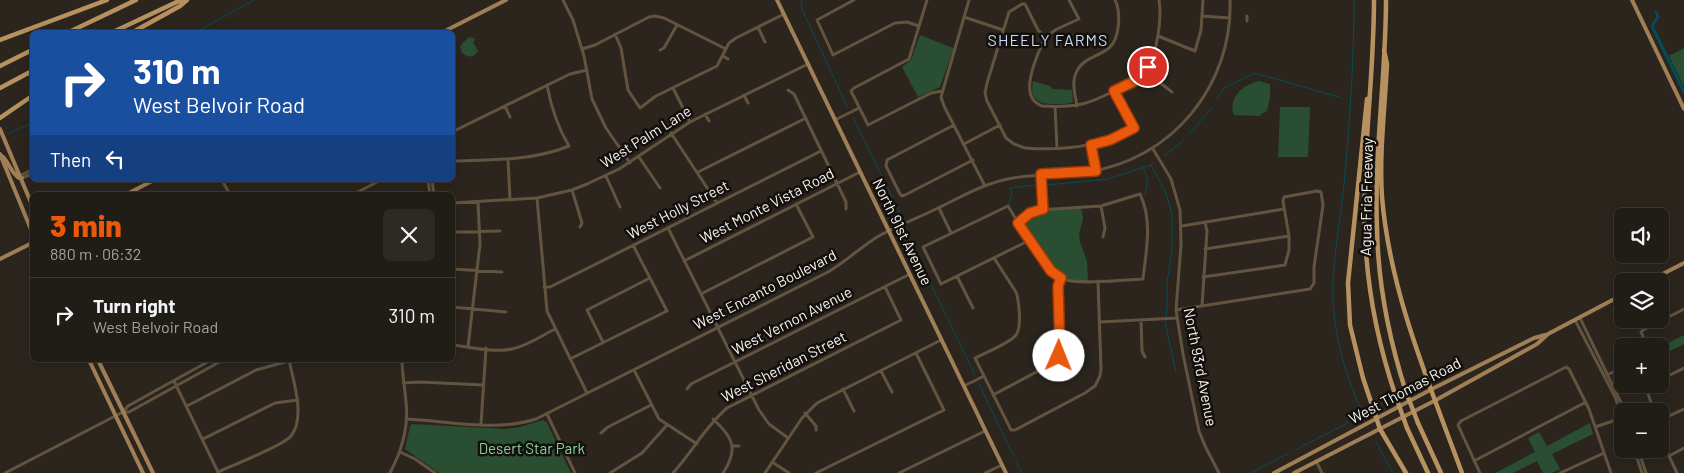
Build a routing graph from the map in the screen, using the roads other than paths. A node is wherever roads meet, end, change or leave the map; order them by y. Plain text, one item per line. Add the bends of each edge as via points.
1 (108, 0) edge
2 (136, 0) edge
3 (181, 0) edge
4 (187, 0) edge
5 (506, 0) edge
6 (564, 0) edge
7 (777, 0) edge
8 (854, 0) edge
9 (927, 0) edge
10 (969, 0) edge
11 (1069, 0) edge
12 (1115, 0) edge
13 (1159, 0) edge
14 (1203, 0) edge
15 (1230, 0) edge
16 (1374, 0) edge
17 (1386, 0) edge
18 (1632, 0) edge
19 (784, 14) junction
20 (1202, 16) junction
21 (964, 18) junction
22 (1230, 18) junction
23 (677, 25) junction
24 (920, 26) junction
25 (758, 27) junction
26 (73, 30) edge
27 (117, 30) edge
28 (137, 30) edge
29 (447, 30) edge
30 (1003, 30) junction
31 (615, 34) junction
32 (1158, 36) junction
33 (1045, 37) junction
34 (0, 40) edge
35 (765, 42) dead end
36 (582, 49) junction
37 (726, 49) junction
38 (660, 50) dead end
39 (1384, 50) junction
40 (30, 51) edge
41 (723, 56) junction
42 (728, 59) dead end
43 (808, 64) junction
44 (0, 66) edge
45 (587, 70) junction
46 (30, 72) edge
47 (1146, 72) junction
48 (547, 85) junction
49 (0, 88) edge
50 (673, 88) junction
51 (788, 90) dead end
52 (942, 91) junction
53 (1114, 91) junction
54 (1172, 92) dead end
55 (1369, 93) junction
56 (744, 95) junction
57 (30, 97) edge
58 (748, 103) dead end
59 (505, 106) junction
60 (1076, 106) junction
61 (1055, 107) junction
62 (859, 108) junction
63 (1684, 109) edge
64 (705, 114) junction
65 (510, 117) dead end
66 (0, 118) edge
67 (806, 118) junction
68 (835, 120) junction
69 (709, 121) dead end
70 (690, 122) junction
71 (1137, 123) dead end
72 (954, 125) junction
73 (1000, 125) junction
74 (1133, 127) junction
75 (0, 129) edge
76 (455, 131) edge
77 (671, 133) junction
78 (964, 144) junction
79 (1091, 145) junction
80 (1057, 148) junction
81 (1152, 149) junction
82 (821, 151) junction
83 (0, 154) edge
84 (638, 157) junction
85 (508, 159) junction
86 (973, 160) junction
87 (455, 161) edge
88 (630, 162) junction
89 (1096, 171) junction
90 (698, 172) junction
91 (860, 172) junction
92 (30, 173) edge
93 (1041, 174) junction
94 (21, 176) junction
95 (606, 176) junction
96 (150, 182) edge
97 (378, 182) edge
98 (837, 183) junction
99 (985, 186) junction
100 (660, 188) dead end
101 (572, 190) junction
102 (131, 192) edge
103 (358, 192) edge
104 (537, 198) junction
105 (30, 200) edge
106 (510, 200) junction
107 (478, 202) junction
108 (455, 203) edge
109 (716, 203) junction
110 (796, 204) junction
111 (1101, 206) junction
112 (620, 207) dead end
113 (939, 208) junction
114 (846, 209) dead end
115 (1043, 209) junction
116 (1284, 209) junction
117 (1205, 222) junction
118 (1018, 223) junction
119 (1182, 226) junction
120 (30, 227) edge
121 (580, 227) dead end
122 (668, 228) junction
123 (479, 231) junction
124 (500, 231) dead end
125 (889, 231) junction
126 (456, 232) dead end
127 (951, 233) junction
128 (1289, 236) junction
129 (1103, 237) dead end
130 (1030, 240) junction
131 (30, 244) edge
132 (633, 245) junction
133 (1205, 249) junction
134 (994, 258) junction
135 (0, 259) edge
136 (684, 261) junction
137 (1684, 263) edge
138 (455, 268) edge
139 (476, 271) junction
140 (502, 272) dead end
141 (1665, 273) edge
142 (910, 274) junction
143 (957, 276) junction
144 (650, 278) junction
145 (1061, 278) junction
146 (1203, 278) junction
147 (1098, 281) junction
148 (544, 287) junction
149 (884, 287) junction
150 (701, 294) junction
151 (1614, 299) edge
152 (1202, 306) junction
153 (455, 307) edge
154 (973, 308) dead end
155 (473, 309) junction
156 (1176, 310) junction
157 (1684, 310) edge
158 (506, 312) dead end
159 (1177, 318) junction
160 (1578, 319) junction
161 (1141, 320) junction
162 (1100, 322) junction
163 (717, 328) junction
164 (555, 329) junction
165 (1548, 334) junction
166 (1643, 338) edge
167 (941, 340) junction
168 (603, 342) junction
169 (455, 345) edge
170 (468, 347) junction
171 (486, 348) junction
172 (916, 353) junction
173 (1145, 357) dead end
174 (570, 359) junction
175 (90, 362) edge
176 (99, 362) edge
177 (207, 362) edge
178 (219, 362) edge
179 (282, 362) edge
180 (289, 362) edge
181 (402, 362) edge
182 (734, 362) junction
183 (1684, 368) edge
184 (634, 370) junction
185 (881, 371) junction
186 (1614, 372) edge
187 (1669, 375) edge
188 (984, 376) junction
189 (1606, 376) junction
190 (174, 381) junction
191 (403, 383) junction
192 (177, 386) junction
193 (483, 386) junction
194 (964, 386) junction
195 (687, 389) dead end
196 (1432, 389) junction
197 (843, 390) junction
198 (892, 392) dead end
199 (587, 393) junction
200 (751, 395) junction
201 (993, 395) junction
202 (298, 400) junction
203 (1436, 400) junction
204 (1586, 402) junction
205 (1617, 403) edge
206 (1621, 403) edge
207 (651, 405) junction
208 (187, 406) junction
209 (1684, 409) edge
210 (854, 411) dead end
211 (123, 412) junction
212 (806, 413) junction
213 (547, 414) junction
214 (116, 416) junction
215 (1669, 416) edge
216 (406, 419) junction
217 (714, 419) junction
218 (1375, 419) junction
219 (1614, 420) edge
220 (481, 424) junction
221 (667, 425) junction
222 (1596, 427) junction
223 (1380, 429) junction
224 (816, 430) dead end
225 (985, 431) junction
226 (602, 433) dead end
227 (788, 438) junction
228 (203, 439) junction
229 (697, 444) junction
230 (732, 446) junction
231 (739, 446) dead end
232 (1684, 448) edge
233 (400, 452) junction
234 (1604, 453) junction
235 (1669, 456) joint
236 (1637, 458) edge
237 (1641, 458) edge
238 (1298, 461) junction
239 (1316, 461) junction
240 (1474, 461) junction
241 (772, 462) junction
242 (1002, 465) junction
243 (1298, 470) junction
244 (218, 472) edge
245 (5, 473) edge
246 (143, 473) edge
247 (152, 473) edge
248 (390, 473) edge
249 (435, 473) edge
250 (575, 473) edge
251 (610, 473) edge
252 (672, 473) edge
253 (723, 473) edge
254 (765, 473) edge
255 (789, 473) edge
256 (816, 473) edge
257 (899, 473) edge
258 (985, 473) edge
259 (1006, 473) edge
260 (1219, 473) edge
261 (1274, 473) edge
262 (1294, 473) edge
263 (1322, 473) edge
264 (1406, 473) edge
265 (1428, 473) edge
266 (1441, 473) edge
267 (1462, 473) edge
268 (1480, 473) edge
269 (1560, 473) edge
270 (1611, 473) edge
271 (1642, 473) edge
272 (1646, 473) edge
273 (1677, 473) edge

1 - 34 highway
2 - 26 highway
3 - 27 highway
4 - 28 highway
5 - 29 main road
6 - 36 street
7 - 19 main road, North 91st Avenue
8 - 24 street via 817,20 833,55 895,23
9 - 24 street
10 - 21 street
11 - 33 street via 1078,18
12 - 60 street via 1120,16 1114,40 1078,69 1073,86
13 - 32 street
14 - 20 street
15 - 22 street, West Encanto Boulevard
16 - 55 highway, Agua Fria Freeway
17 - 39 highway, Agua Fria Freeway
18 - 63 main road
19 - 25 street
19 - 43 main road, North 91st Avenue
20 - 22 street
20 - 32 street via 1195,51
21 - 30 street
21 - 52 street
22 - 81 street, West Encanto Boulevard via 1216,77 1196,110
23 - 31 street via 660,16 649,17
23 - 37 street
23 - 38 street
24 - 62 street via 909,59 851,91
25 - 35 street
25 - 37 street via 736,38
30 - 33 street via 1010,12 1025,4
30 - 73 street via 986,93
31 - 36 street
31 - 50 street via 621,48 628,90 640,108
32 - 47 street
33 - 61 street via 1029,91 1038,105
36 - 45 street
37 - 41 street
39 - 196 highway via 1387,64 1382,178 1386,226 1402,306
39 - 266 highway, Agua Fria Freeway, bridge via 1377,191 1378,252 1386,318 1406,392
40 - 44 highway
41 - 42 street
41 - 50 street via 717,66
43 - 56 street, West Palm Lane
43 - 68 main road, North 91st Avenue
45 - 48 street via 573,72
45 - 88 street via 590,95 596,110
46 - 49 highway
47 - 53 street
47 - 54 street
48 - 59 street
48 - 85 street via 560,131 569,146 539,156
50 - 70 street
51 - 67 street via 794,94
52 - 62 street via 868,125
52 - 72 street via 942,102
53 - 60 street via 1094,102
53 - 74 street
55 - 218 highway via 1348,302 1357,356
55 - 265 highway, Agua Fria Freeway, bridge via 1366,262 1377,331 1396,397
56 - 58 street
56 - 64 street, West Palm Lane
57 - 66 highway
59 - 65 street
59 - 76 street
60 - 61 street
61 - 80 street
62 - 68 street
64 - 69 street, West Palm Lane
64 - 70 street, West Palm Lane
67 - 82 street
67 - 90 street
68 - 91 main road, North 91st Avenue
70 - 77 street, West Palm Lane
71 - 74 street
72 - 78 street
72 - 86 street via 887,160 885,163 902,196
73 - 78 street
73 - 80 street via 1006,138 1018,147
74 - 79 street via 1110,140
75 - 94 main road
77 - 84 street, West Palm Lane
77 - 90 street
78 - 86 street
79 - 80 street
79 - 89 street
81 - 89 street, West Encanto Boulevard
81 - 119 street, North 93rd Avenue via 1175,189
82 - 98 street
82 - 109 street, West Holly Street
83 - 94 main road via 15,176
83 - 120 main road
84 - 88 street, West Palm Lane
84 - 100 street
85 - 87 street
85 - 106 street
86 - 99 street
88 - 95 street, West Palm Lane
89 - 93 street, West Encanto Boulevard
90 - 109 street
91 - 98 street, West Monte Vista Road
91 - 125 main road, North 91st Avenue
92 - 94 street
93 - 99 street, West Encanto Boulevard via 1007,178
93 - 115 street
94 - 105 main road
95 - 101 street, West Palm Lane
95 - 112 street
96 - 102 main road
97 - 103 street
98 - 110 street, West Monte Vista Road
98 - 114 street
99 - 113 street, West Encanto Boulevard
101 - 104 street, West Palm Lane
101 - 121 street via 582,224
104 - 106 street, West Palm Lane
104 - 148 street
106 - 107 street, West Palm Lane
107 - 108 street, West Palm Lane
107 - 123 street
109 - 122 street, West Holly Street
110 - 136 street, West Monte Vista Road
110 - 150 street via 813,237
111 - 115 street
111 - 129 street via 1105,228
111 - 147 street via 1140,194 1148,225 1143,280
113 - 125 street, West Encanto Boulevard
113 - 127 street
115 - 118 street via 1030,213
116 - 117 street
116 - 128 street
116 - 152 street via 1284,197 1321,192 1323,204 1313,287
117 - 119 street
117 - 133 street
118 - 127 street via 1008,206
118 - 130 street
119 - 156 street, North 93rd Avenue
122 - 132 street, West Holly Street
122 - 136 street
123 - 124 street
123 - 126 street
123 - 139 street
125 - 142 main road, North 91st Avenue
125 - 163 street, West Encanto Boulevard via 832,270
127 - 143 street via 923,247 941,284
128 - 133 street
128 - 146 street via 1285,265
130 - 134 street
130 - 145 street via 1051,271
131 - 135 main road
132 - 144 street
132 - 148 street, West Holly Street via 550,287
133 - 146 street
134 - 143 street
134 - 188 street via 1016,292 1019,326 1016,335 975,358
136 - 150 street
137 - 141 main road
138 - 139 street
139 - 140 street
139 - 155 street
142 - 149 street, West Vernon Avenue
142 - 167 main road, North 91st Avenue
143 - 154 street
144 - 168 street via 586,310
144 - 168 street via 667,311
145 - 147 street via 1075,282
145 - 201 street via 1058,286 1060,349 1057,361
146 - 152 street
147 - 162 street
148 - 164 street via 547,311
149 - 182 street, West Vernon Avenue
149 - 200 street, West Sheridan Street via 901,320
150 - 163 street
151 - 160 main road, West Thomas Road
152 - 156 street
153 - 155 street
155 - 158 street
155 - 170 street
156 - 159 street, North 93rd Avenue
157 - 166 street via 1641,332
159 - 161 street
159 - 260 street, North 93rd Avenue via 1196,418
160 - 165 main road, West Thomas Road
160 - 189 street
161 - 162 street
161 - 173 street
162 - 201 street via 1102,365 1095,386 1015,430 1011,430
163 - 182 street
163 - 184 street, West Encanto Boulevard
164 - 171 street via 510,349
164 - 174 street
165 - 196 main road, West Thomas Road
165 - 203 main road, West Thomas Road via 1537,344
167 - 172 street
167 - 194 main road, North 91st Avenue
168 - 174 street
169 - 170 street
170 - 171 street
171 - 193 street
172 - 185 street
172 - 256 street via 944,410
174 - 199 street
175 - 214 main road
176 - 211 main road
177 - 190 street
178 - 192 street
179 - 208 street via 256,370
180 - 202 street
181 - 191 street
182 - 195 street, West Vernon Avenue
182 - 200 street
183 - 187 street
184 - 199 street, West Encanto Boulevard
184 - 207 street
185 - 197 street
185 - 198 street
186 - 189 street
188 - 194 street
188 - 201 street
189 - 205 street
189 - 206 street
190 - 192 street
190 - 211 street
191 - 193 street
191 - 216 street
192 - 208 street
192 - 211 street via 129,412
193 - 220 street
194 - 225 main road, North 91st Avenue
196 - 203 highway
196 - 218 main road, West Thomas Road
197 - 210 street
197 - 212 street via 817,403
199 - 213 street, West Encanto Boulevard
200 - 217 street, West Sheridan Street
200 - 227 street via 765,420
202 - 228 street via 270,405
202 - 244 street via 292,435
203 - 223 main road, West Thomas Road
203 - 267 highway
204 - 222 street
204 - 240 street
204 - 240 street via 1566,367 1461,421 1458,425
207 - 221 street
207 - 226 street
208 - 228 street
209 - 215 street
211 - 214 street
211 - 247 main road
212 - 224 street
212 - 227 street
213 - 220 street, West Encanto Boulevard via 514,424
213 - 250 street
214 - 245 street
214 - 246 main road
216 - 220 street, West Encanto Boulevard
216 - 233 street
217 - 229 street, West Sheridan Street
217 - 230 street via 730,437
218 - 223 highway
218 - 238 main road, West Thomas Road
219 - 222 street
221 - 229 street
221 - 251 street via 642,453
222 - 234 street
223 - 239 main road, West Thomas Road
223 - 264 highway
225 - 242 main road, North 91st Avenue
225 - 257 street
227 - 241 street
228 - 244 street
229 - 252 street, West Sheridan Street
230 - 231 street
230 - 253 street via 731,459
232 - 235 street
233 - 248 street
233 - 249 street
234 - 269 street
234 - 270 street
235 - 273 street
236 - 271 street
237 - 272 street
238 - 243 main road
238 - 261 main road, West Thomas Road
239 - 243 main road, West Thomas Road
239 - 263 street
240 - 268 street
241 - 254 street
241 - 255 street
242 - 258 street
242 - 259 main road, North 91st Avenue
243 - 262 main road, West Thomas Road

